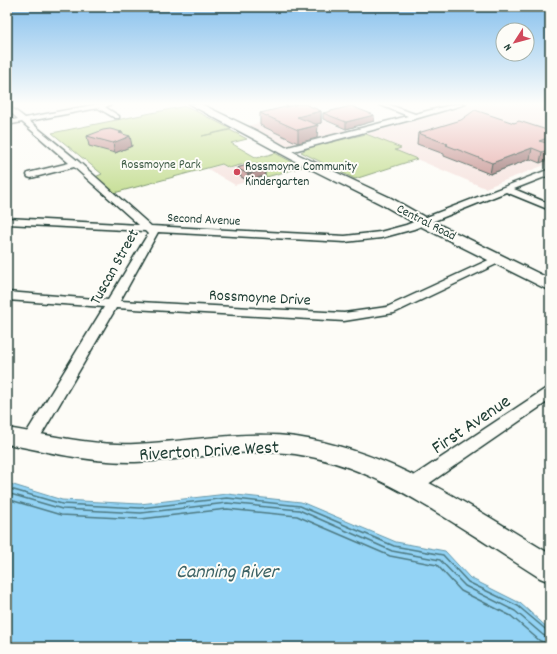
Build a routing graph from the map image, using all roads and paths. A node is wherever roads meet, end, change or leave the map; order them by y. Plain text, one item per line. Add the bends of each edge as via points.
1 (41, 135) edge
2 (255, 135) edge
3 (347, 135) edge
4 (287, 151) junction
5 (76, 164) junction
6 (550, 172) edge
7 (31, 175) dead end
8 (506, 189) junction
9 (550, 207) edge
10 (423, 220) junction
11 (7, 221) edge
12 (148, 229) junction
13 (500, 259) junction
14 (550, 285) edge
15 (7, 296) edge
16 (112, 304) junction
17 (550, 393) edge
18 (7, 436) edge
19 (30, 440) junction
20 (412, 486) junction
21 (550, 569) edge

1 - 5 street, Tuscan Street
2 - 4 street, Central Road
3 - 4 street
4 - 10 street, Central Road
5 - 7 street
5 - 12 street, Tuscan Street
6 - 8 street, Second Avenue
8 - 9 street
8 - 10 street, Second Avenue
10 - 12 street, Second Avenue via 380,235 345,239
10 - 13 street, Central Road
11 - 12 street, Second Avenue
12 - 16 street, Tuscan Street via 153,232
13 - 14 street, Central Road
13 - 16 street, Rossmoyne Drive via 390,310 371,314 327,317
15 - 16 street, Rossmoyne Drive
16 - 19 street, Tuscan Street
17 - 20 street, First Avenue
18 - 19 street, Riverton Drive West
19 - 20 street, Riverton Drive West via 78,449 134,453 235,445 294,446 352,459
20 - 21 street, Riverton Drive West

